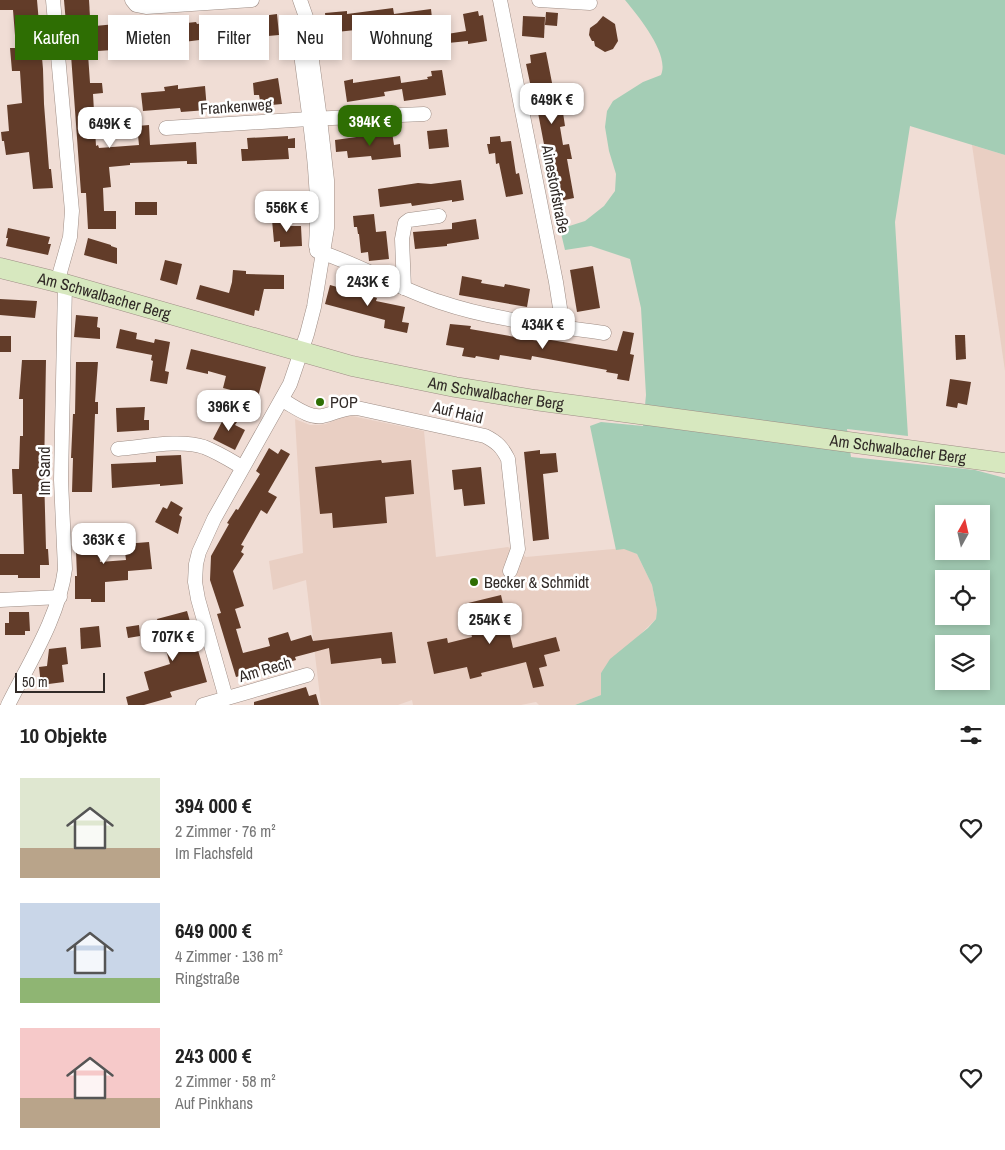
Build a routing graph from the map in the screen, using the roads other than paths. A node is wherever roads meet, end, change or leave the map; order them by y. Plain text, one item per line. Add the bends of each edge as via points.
1 (53, 0) edge
2 (132, 0) edge
3 (252, 0) edge
4 (299, 0) edge
5 (500, 0) edge
6 (539, 0) edge
7 (590, 3) dead end
8 (424, 114) dead end
9 (314, 119) junction
10 (166, 128) dead end
11 (439, 216) dead end
12 (320, 252) junction
13 (0, 268) edge
14 (61, 283) junction
15 (404, 288) junction
16 (559, 327) junction
17 (604, 333) dead end
18 (300, 350) junction
19 (282, 400) junction
20 (118, 449) dead end
21 (1005, 463) edge
22 (242, 467) junction
23 (510, 571) dead end
24 (60, 597) junction
25 (0, 600) edge
26 (307, 675) dead end
27 (226, 698) junction
28 (8, 705) edge
29 (203, 705) edge

1 - 14 street, Im Sand via 72,211
2 - 3 street via 136,5 146,7
4 - 9 street via 297,18
5 - 16 street, Ainestorfstraße via 556,282
6 - 7 street
8 - 9 street, Frankenweg
9 - 10 street, Frankenweg
9 - 12 street
11 - 15 street via 405,222 402,240
12 - 15 street
12 - 18 street via 304,304
13 - 14 main road, Am Schwalbacher Berg
14 - 18 main road, Am Schwalbacher Berg
14 - 24 street, Im Sand via 61,472 65,569
15 - 16 street via 471,312
16 - 17 street
18 - 19 street
18 - 21 main road, Am Schwalbacher Berg via 398,376 535,400
19 - 22 street
19 - 23 street, Auf Haid via 312,416 357,408 496,441 508,459 518,549
20 - 22 street via 191,445 209,449
22 - 27 street via 203,540 196,564 198,599
24 - 25 street
24 - 28 street, Im Sand
26 - 27 street, Am Rech
27 - 29 street, Am Rech

